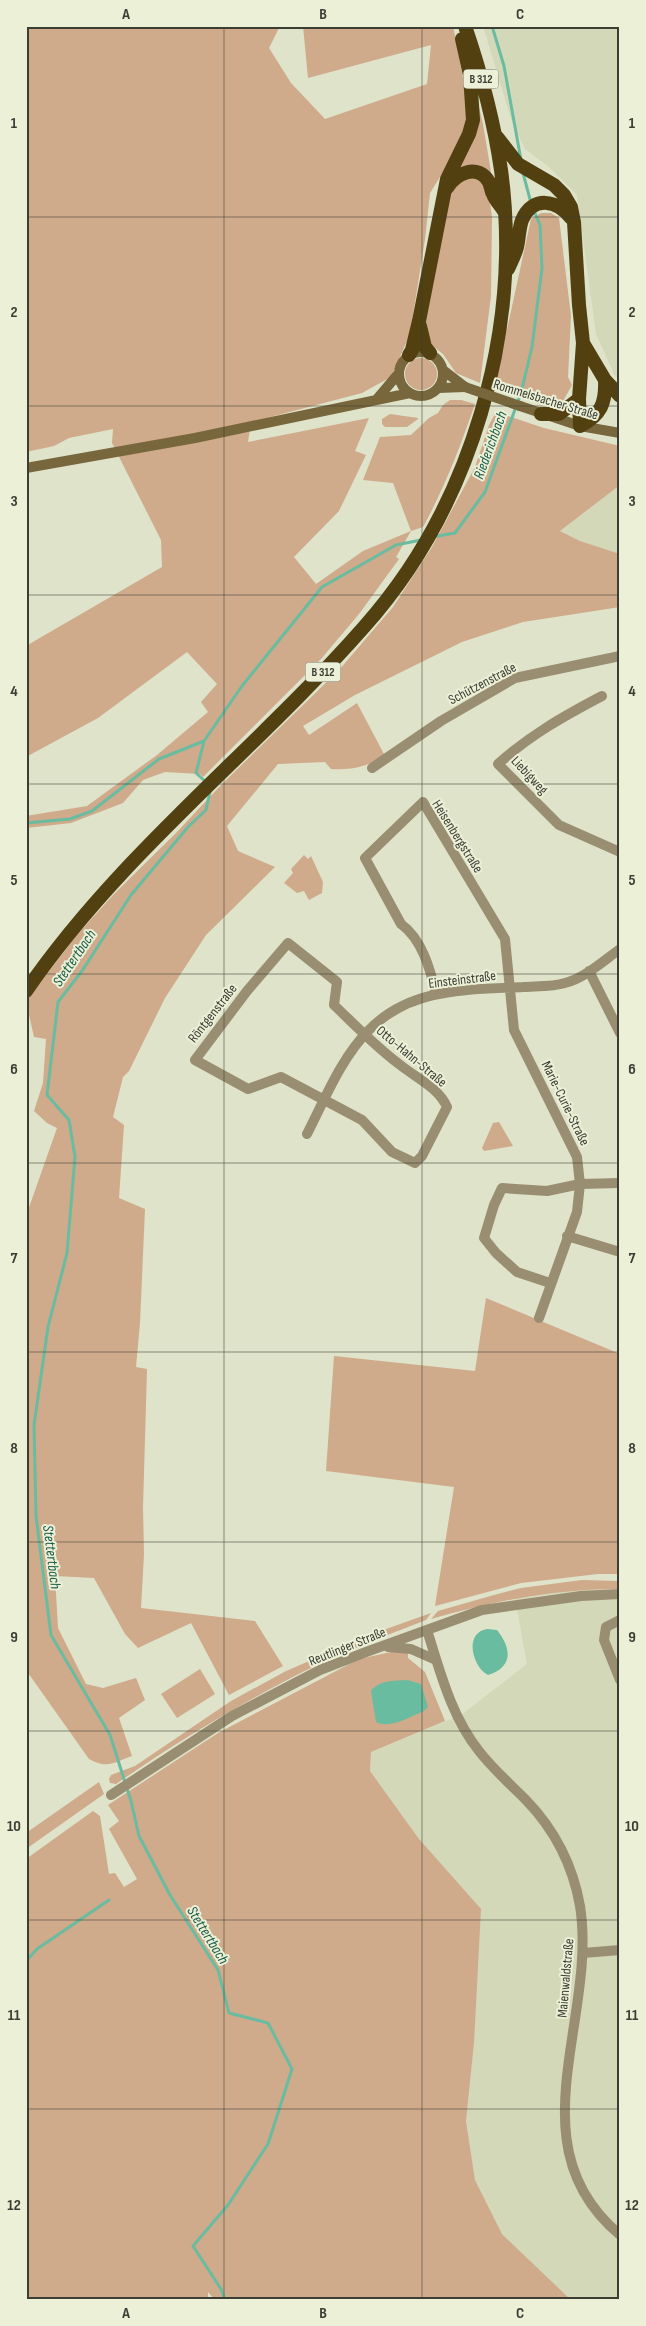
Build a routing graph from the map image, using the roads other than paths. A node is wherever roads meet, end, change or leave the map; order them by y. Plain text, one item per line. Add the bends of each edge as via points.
1 (460, 26) edge
2 (465, 26) edge
3 (494, 132) junction
4 (443, 196) junction
5 (504, 211) junction
6 (574, 222) junction
7 (505, 276) junction
8 (419, 321) junction
9 (584, 343) junction
10 (430, 353) junction
11 (409, 355) junction
12 (444, 370) junction
13 (399, 373) junction
14 (605, 380) junction
15 (438, 388) junction
16 (465, 388) junction
17 (410, 393) junction
18 (620, 396) edge
19 (377, 398) junction
20 (579, 398) junction
21 (541, 414) junction
22 (580, 426) junction
23 (620, 433) edge
24 (26, 468) edge
25 (620, 656) edge
26 (602, 696) dead end
27 (372, 768) dead end
28 (620, 852) edge
29 (620, 949) edge
30 (589, 971) junction
31 (337, 982) joint
32 (508, 987) junction
33 (26, 991) edge
34 (436, 993) junction
35 (620, 1032) edge
36 (366, 1034) junction
37 (325, 1100) junction
38 (307, 1134) dead end
39 (620, 1183) edge
40 (580, 1184) junction
41 (567, 1236) junction
42 (620, 1252) edge
43 (550, 1283) junction
44 (539, 1318) dead end
45 (620, 1594) edge
46 (620, 1620) edge
47 (427, 1630) junction
48 (380, 1647) junction
49 (436, 1660) junction
50 (620, 1680) edge
51 (111, 1795) dead end
52 (620, 1950) edge
53 (584, 1954) junction
54 (620, 2235) edge

1 - 4 highway via 470,76 472,120
2 - 3 highway, B 312
3 - 5 highway, B 312
3 - 6 highway via 518,164 564,194
4 - 5 highway via 454,178 461,174 482,174
4 - 8 highway
5 - 7 highway, B 312
6 - 7 highway via 564,208 552,203 534,207 522,220 516,250
6 - 9 highway
7 - 33 highway, B 312 via 497,343 476,429 460,476 417,554 366,625 297,700 134,858 55,949
8 - 10 highway via 425,348
8 - 11 highway
9 - 14 highway
9 - 20 highway
10 - 11 main road
10 - 12 main road, Rommelsbacher Straße
11 - 13 main road via 400,366
12 - 15 main road
12 - 16 main road, Rommelsbacher Straße
13 - 17 main road via 402,384
13 - 19 main road
14 - 18 highway
14 - 22 highway via 603,406 592,420
15 - 16 main road, Rommelsbacher Straße
15 - 17 main road, Rommelsbacher Straße via 425,396
16 - 21 main road, Rommelsbacher Straße, bridge
17 - 19 main road, Rommelsbacher Straße
19 - 24 main road, Rommelsbacher Straße via 355,406 195,438
20 - 21 highway via 559,414
20 - 22 highway
21 - 22 main road, Rommelsbacher Straße
22 - 23 main road, Rommelsbacher Straße
25 - 27 street, Schützenstraße via 515,678 441,721
26 - 28 street, Liebigweg via 548,725 498,764 559,826
29 - 30 street, Einsteinstraße
30 - 32 street, Einsteinstraße via 558,985
30 - 35 street
31 - 36 street, Otto-Hahn-Straße via 334,1005
31 - 37 street, Röntgenstraße via 288,943 247,990 195,1060 248,1090 281,1077
32 - 34 street, Einsteinstraße
32 - 34 street, Heisenbergstraße via 505,939 422,802 365,858 401,924 409,930 428,962
32 - 40 street, Marie-Curie-Straße via 514,1030 577,1157
34 - 36 street, Einsteinstraße via 404,1004
36 - 37 street, Einsteinstraße via 349,1055
36 - 37 street, Otto-Hahn-Straße via 400,1066 422,1078 444,1100 447,1107 422,1156 414,1163 392,1152 362,1120
37 - 38 street, Einsteinstraße
39 - 40 street
40 - 41 street, Marie-Curie-Straße via 577,1212
40 - 43 street via 547,1191 502,1188 494,1205 484,1238 517,1272
41 - 42 street
41 - 43 street, Marie-Curie-Straße
43 - 44 street, Marie-Curie-Straße
45 - 47 street, Reutlinger Straße via 581,1596 482,1610
46 - 50 street via 606,1627 604,1640
47 - 48 street, Reutlinger Straße
47 - 49 street, Maienwaldstraße
48 - 49 street via 411,1649
48 - 51 street, Reutlinger Straße via 320,1670 232,1716
49 - 53 street, Maienwaldstraße via 466,1733 479,1752 547,1826 561,1849 580,1906
52 - 53 street
53 - 54 street, Maienwaldstraße via 565,2084 565,2141 571,2166 590,2205

